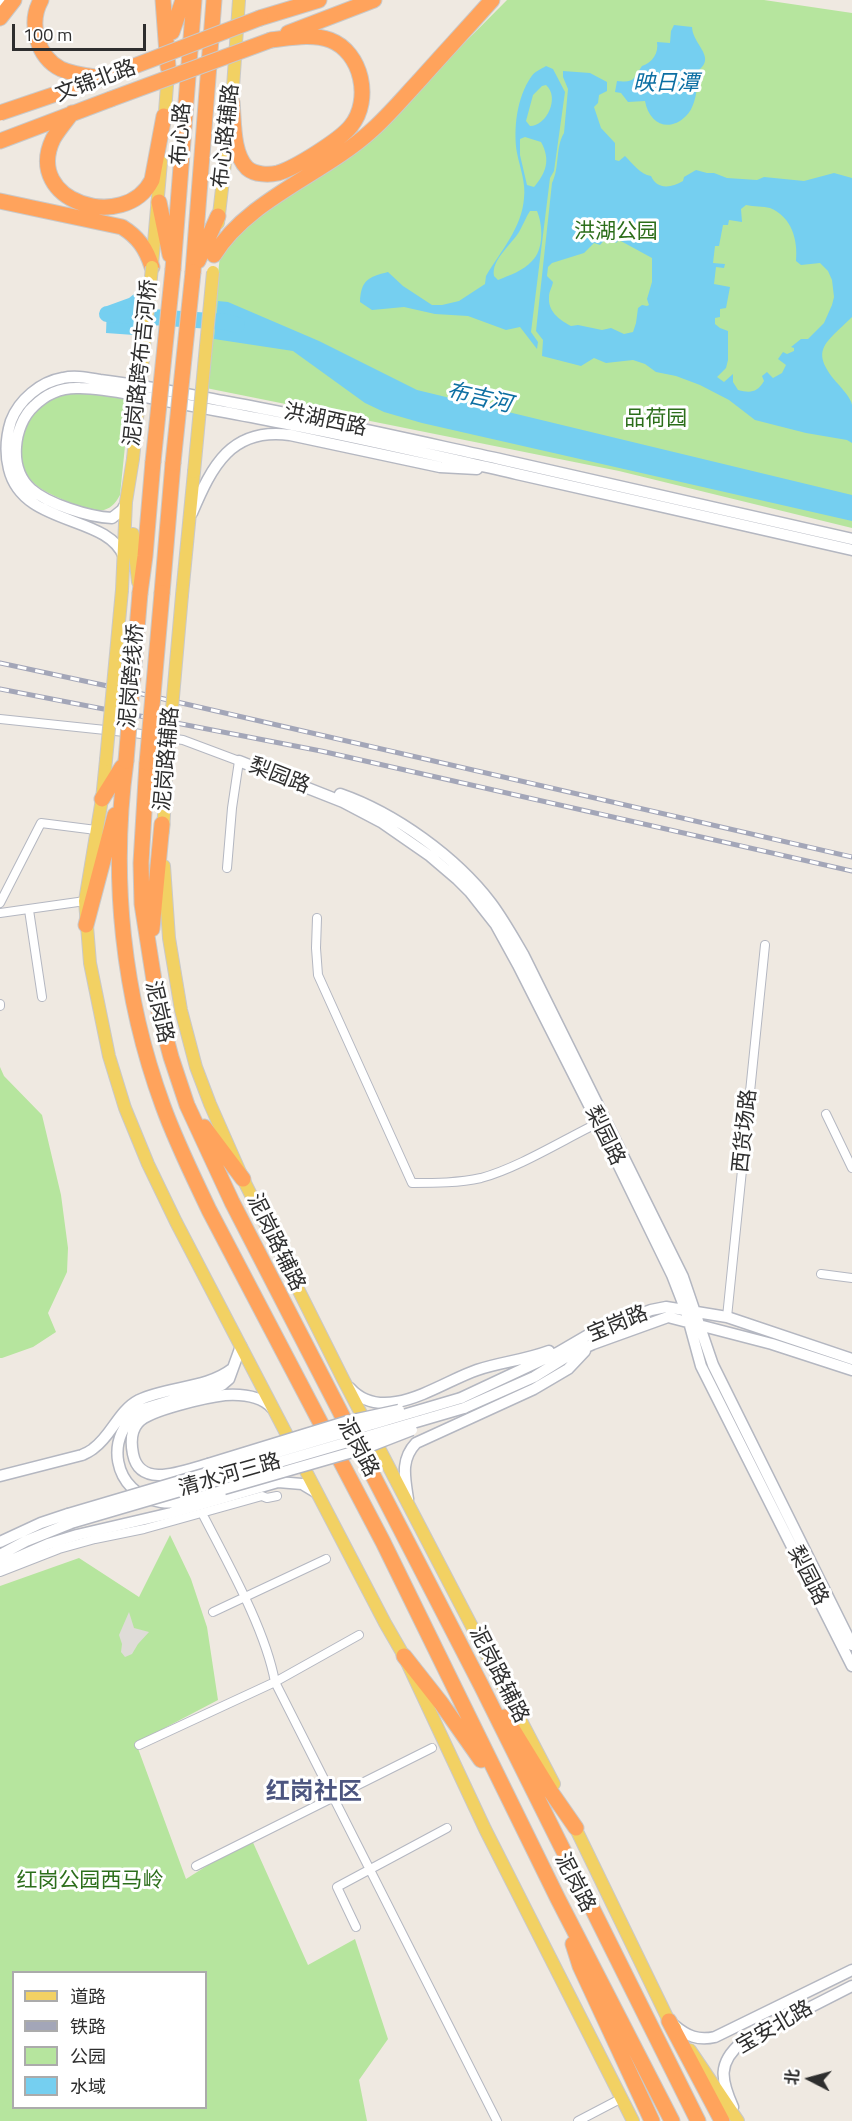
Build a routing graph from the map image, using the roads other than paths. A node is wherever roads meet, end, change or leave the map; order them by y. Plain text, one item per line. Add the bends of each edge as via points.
1 (3, 0) edge
2 (14, 0) edge
3 (41, 0) edge
4 (163, 0) edge
5 (177, 0) edge
6 (183, 0) edge
7 (194, 0) edge
8 (214, 0) edge
9 (239, 0) edge
10 (319, 0) edge
11 (374, 0) edge
12 (492, 0) edge
13 (0, 4) edge
14 (0, 18) edge
15 (172, 33) junction
16 (271, 40) junction
17 (168, 67) junction
18 (103, 78) junction
19 (232, 102) junction
20 (0, 113) edge
21 (72, 113) junction
22 (164, 116) junction
23 (0, 141) edge
24 (0, 201) edge
25 (159, 202) junction
26 (219, 216) junction
27 (214, 255) junction
28 (152, 267) junction
29 (173, 269) junction
30 (193, 272) junction
31 (213, 272) joint
32 (453, 454) junction
33 (440, 467) junction
34 (498, 470) junction
35 (131, 482) junction
36 (126, 502) junction
37 (187, 533) junction
38 (852, 538) edge
39 (852, 550) edge
40 (125, 559) junction
41 (140, 593) junction
42 (162, 593) joint
43 (0, 719) edge
44 (126, 761) junction
45 (239, 761) junction
46 (147, 763) joint
47 (123, 780) junction
48 (102, 799) junction
49 (162, 824) junction
50 (96, 830) junction
51 (227, 868) dead end
52 (85, 901) junction
53 (0, 903) edge
54 (29, 910) junction
55 (0, 913) edge
56 (317, 918) dead end
57 (86, 925) junction
58 (765, 945) dead end
59 (150, 950) junction
60 (42, 997) dead end
61 (187, 1106) junction
62 (826, 1114) dead end
63 (598, 1123) junction
64 (852, 1168) edge
65 (243, 1179) junction
66 (821, 1274) dead end
67 (852, 1278) edge
68 (693, 1317) junction
69 (727, 1317) junction
70 (593, 1338) junction
71 (241, 1346) junction
72 (852, 1359) edge
73 (233, 1369) junction
74 (852, 1370) edge
75 (344, 1379) junction
76 (463, 1403) junction
77 (274, 1409) junction
78 (0, 1476) edge
79 (318, 1494) junction
80 (277, 1496) dead end
81 (409, 1505) junction
82 (202, 1513) junction
83 (70, 1518) junction
84 (0, 1542) edge
85 (0, 1555) edge
86 (326, 1559) dead end
87 (0, 1565) edge
88 (0, 1572) edge
89 (244, 1597) junction
90 (213, 1611) dead end
91 (359, 1635) dead end
92 (852, 1645) edge
93 (404, 1656) junction
94 (852, 1666) edge
95 (275, 1682) junction
96 (481, 1685) junction
97 (139, 1745) dead end
98 (432, 1748) dead end
99 (502, 1785) junction
100 (333, 1797) junction
101 (447, 1828) dead end
102 (576, 1828) junction
103 (195, 1866) dead end
104 (369, 1870) junction
105 (558, 1899) junction
106 (356, 1927) dead end
107 (852, 1970) edge
108 (852, 1986) edge
109 (669, 2021) junction
110 (651, 2031) junction
111 (600, 2055) junction
112 (622, 2098) junction
113 (497, 2121) edge
114 (578, 2121) edge
115 (633, 2121) edge
116 (642, 2121) edge
117 (652, 2121) edge
118 (672, 2121) edge
119 (698, 2121) edge
120 (720, 2121) edge
121 (739, 2121) edge

1 - 13 street
2 - 14 highway
3 - 18 highway via 36,34 45,56 65,71
4 - 17 highway
5 - 15 main road
6 - 15 highway
7 - 29 highway, 布心路
8 - 30 highway, 布心路
9 - 19 main road, 布心路辅路
10 - 18 highway, 文锦北路, bridge via 260,18
11 - 16 highway, 文锦北路
12 - 27 highway via 371,132 261,207 225,237
15 - 17 main road
16 - 19 highway via 310,36 343,46 356,64 362,82 362,103 351,125 337,139 291,168 276,174 260,174 248,168 241,158
16 - 21 highway, 文锦北路, bridge
17 - 22 main road
18 - 20 highway, 文锦北路, bridge
19 - 26 main road, 布心路辅路
21 - 22 highway via 52,140 49,170 54,185 64,196 96,206 128,204 147,189
21 - 23 highway, 文锦北路
22 - 25 main road
24 - 28 highway via 122,227 142,244
25 - 28 main road
25 - 29 highway
26 - 27 main road, 布心路辅路
26 - 30 highway
27 - 31 main road, 布心路辅路
28 - 35 main road, bridge
29 - 41 highway, 泥岗路跨布吉河桥, bridge
30 - 42 highway, 泥岗路跨布吉河桥, bridge
31 - 37 main road, 泥岗路辅路, bridge
32 - 33 main road
32 - 34 main road, 洪湖西路
32 - 36 main road, 洪湖西路 via 107,390 53,391 29,410 16,440 18,470 25,482 41,495 96,516 112,518
32 - 38 main road, 洪湖西路
32 - 40 main road, 洪湖西路 via 298,415 120,382 73,377 49,383 26,397 12,419 6,453 10,474 25,496 50,512 108,536
33 - 34 main road, 洪湖西路
33 - 37 main road, 洪湖西路 via 276,433 256,435 234,445 219,461 192,512
34 - 39 main road, 洪湖西路
35 - 36 main road
35 - 41 main road
36 - 40 main road
37 - 49 main road, 泥岗路辅路, bridge
40 - 48 main road, bridge
41 - 44 highway, 泥岗跨线桥, bridge
42 - 46 highway, 泥岗跨线桥, bridge
43 - 45 street via 183,740
44 - 47 highway, 泥岗路
44 - 48 highway
45 - 51 street
45 - 63 main road, 梨园路 via 372,817 430,856 470,892 507,944
45 - 68 main road, 梨园路 via 348,796 378,811 452,862 491,903 528,965 683,1277
46 - 59 highway, 泥岗路 via 141,863 142,904
47 - 57 highway
47 - 99 highway, 泥岗路 via 120,865 125,959 149,1066 163,1107 209,1210 383,1542
48 - 50 main road
49 - 59 highway
49 - 65 main road, 泥岗路辅路 via 169,938 181,1010 199,1076
50 - 52 main road
50 - 53 street via 41,823
52 - 54 street
52 - 57 main road
54 - 55 street
54 - 60 street
56 - 63 street via 318,975 412,1183 481,1178
57 - 71 main road via 98,1007 125,1108 176,1222
58 - 69 street, 西货场路
59 - 61 highway, 泥岗路 via 159,1012
61 - 65 highway
61 - 96 highway, 泥岗路 via 232,1202
62 - 64 street
63 - 68 main road, 梨园路
65 - 75 main road, 泥岗路辅路
66 - 67 street
68 - 69 main road, 宝岗路
68 - 70 main road, 宝岗路 via 666,1307 651,1310
68 - 74 main road, 宝岗路
68 - 92 main road, 梨园路
68 - 94 main road, 梨园路 via 701,1366
69 - 72 main road, 宝岗路
70 - 75 main road via 476,1370 420,1395 381,1404 362,1399
70 - 76 main road, 宝岗路 via 534,1377
70 - 81 main road via 559,1376 416,1443 404,1466
71 - 73 main road
71 - 77 main road
73 - 76 main road, bridge via 229,1379 216,1389 154,1404 135,1414 122,1429 117,1448 120,1469 144,1497 178,1502 363,1449
73 - 78 main road via 216,1378 137,1401 94,1448 82,1455
75 - 81 main road, 泥岗路辅路
76 - 77 main road, bridge via 354,1419 166,1476 144,1471 134,1459 132,1441 138,1422 156,1411 225,1395 257,1398
76 - 83 main road, 清水河三路, bridge
77 - 79 main road
79 - 87 main road via 302,1484 278,1482 77,1535
79 - 93 main road
80 - 82 street via 262,1496
81 - 102 main road, 泥岗路辅路
82 - 88 street via 59,1549
82 - 89 street
83 - 84 main road, 清水河三路 via 41,1523
83 - 85 main road, 清水河三路
86 - 89 street
89 - 90 street
89 - 95 street via 271,1661
91 - 95 street
93 - 99 highway
93 - 111 main road via 478,1815
95 - 97 street
95 - 100 street
96 - 102 highway
96 - 110 highway, 泥岗路
98 - 100 street
99 - 105 highway, 泥岗路
100 - 103 street
100 - 104 street
101 - 104 street
102 - 109 main road, 泥岗路辅路
104 - 106 street via 337,1887
104 - 113 street
105 - 117 highway via 580,1966
105 - 118 highway, 泥岗路
107 - 109 main road, 宝安北路 via 715,2037 689,2036
108 - 121 main road, 宝安北路 via 733,2049 722,2074
109 - 120 highway
109 - 121 main road, 泥岗路辅路
110 - 119 highway, 泥岗路
110 - 120 highway via 667,2045
111 - 112 main road
111 - 116 main road
112 - 114 street
112 - 115 main road

